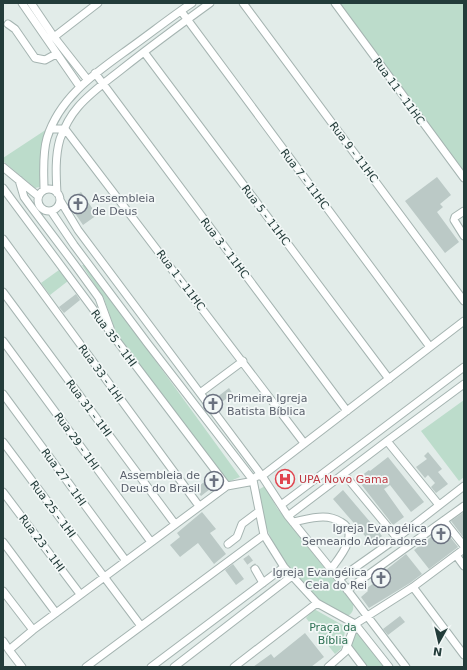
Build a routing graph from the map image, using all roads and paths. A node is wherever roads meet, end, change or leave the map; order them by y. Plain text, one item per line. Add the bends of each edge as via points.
1 (22, 3) edge
2 (31, 3) edge
3 (98, 3) edge
4 (192, 3) edge
5 (210, 3) edge
6 (243, 3) edge
7 (335, 3) edge
8 (181, 11) junction
9 (187, 20) junction
10 (165, 22) junction
11 (8, 24) dead end
12 (174, 30) junction
13 (54, 37) junction
14 (144, 52) junction
15 (56, 54) junction
16 (95, 73) junction
17 (87, 79) junction
18 (103, 84) junction
19 (80, 87) junction
20 (51, 129) junction
21 (65, 129) junction
22 (3, 167) edge
23 (464, 178) edge
24 (19, 180) junction
25 (3, 188) edge
26 (44, 190) junction
27 (38, 196) junction
28 (58, 197) junction
29 (32, 208) junction
30 (51, 211) junction
31 (464, 211) edge
32 (23, 216) junction
33 (43, 223) junction
34 (34, 230) junction
35 (464, 236) edge
36 (3, 239) edge
37 (74, 245) junction
38 (65, 252) junction
39 (84, 258) junction
40 (75, 264) junction
41 (3, 292) edge
42 (99, 298) junction
43 (464, 301) edge
44 (90, 306) junction
45 (143, 318) junction
46 (464, 321) edge
47 (134, 325) junction
48 (156, 335) junction
49 (114, 337) junction
50 (3, 341) edge
51 (146, 341) junction
52 (430, 347) junction
53 (243, 361) junction
54 (464, 367) edge
55 (455, 374) junction
56 (389, 379) junction
57 (463, 385) edge
58 (436, 388) junction
59 (200, 393) junction
60 (3, 394) edge
61 (445, 398) junction
62 (347, 411) junction
63 (387, 441) junction
64 (3, 442) edge
65 (304, 443) junction
66 (344, 474) junction
67 (262, 476) junction
68 (253, 480) junction
69 (227, 486) junction
70 (464, 486) edge
71 (3, 492) edge
72 (280, 505) junction
73 (439, 505) junction
74 (199, 506) junction
75 (464, 506) edge
76 (258, 512) junction
77 (291, 519) junction
78 (444, 521) junction
79 (175, 524) junction
80 (264, 535) junction
81 (397, 538) junction
82 (3, 542) edge
83 (151, 542) junction
84 (228, 544) dead end
85 (464, 546) edge
86 (464, 549) edge
87 (456, 555) junction
88 (126, 561) junction
89 (464, 566) edge
90 (284, 567) junction
91 (255, 569) tunnel mouth
92 (331, 570) junction
93 (104, 576) junction
94 (292, 576) junction
95 (338, 579) junction
96 (263, 583) junction
97 (413, 587) junction
98 (347, 590) junction
99 (3, 591) edge
100 (80, 594) junction
101 (317, 603) junction
102 (56, 613) junction
103 (368, 617) junction
104 (355, 624) junction
105 (141, 626) junction
106 (33, 630) junction
107 (3, 642) edge
108 (347, 646) junction
109 (176, 648) junction
110 (9, 650) junction
111 (464, 655) edge
112 (164, 657) junction
113 (184, 658) junction
114 (22, 667) edge
115 (86, 667) edge
116 (151, 667) edge
117 (173, 667) edge
118 (234, 667) edge
119 (328, 667) edge
120 (363, 667) edge
121 (389, 667) edge
122 (406, 667) edge

1 - 15 street
2 - 13 street
3 - 13 street
4 - 8 street
5 - 9 street
6 - 43 street, Rua 9 - 11HC
7 - 23 street, Rua 11 - 11HC
8 - 9 street, Rua 7 - 11HC
8 - 10 street
9 - 12 street
9 - 52 street, Rua 7 - 11HC
10 - 12 street via 172,24
10 - 16 street
11 - 15 street via 15,29 35,58 44,60
12 - 14 street
13 - 17 street
14 - 18 street
14 - 56 street, Rua 5 - 11HC
15 - 19 street
16 - 17 street
16 - 18 street, Rua 3 - 11HC
17 - 19 street
18 - 21 street via 77,107
18 - 62 street, Rua 3 - 11HC
19 - 20 street via 63,108
20 - 21 street
20 - 26 street via 44,156
21 - 28 street via 56,164
21 - 53 street, Rua 1 - 11HC
22 - 24 street
24 - 27 street
24 - 29 street via 24,197
25 - 32 street, Rua 35 - 1HI
26 - 27 street
26 - 28 street via 51,190
27 - 30 street via 40,207 45,211
28 - 30 street via 56,208
28 - 45 street via 78,230
29 - 32 street
29 - 33 street
30 - 37 street
31 - 35 street via 454,220
32 - 34 street, Rua 35 - 1HI
33 - 34 street
33 - 38 street
34 - 44 street, Rua 35 - 1HI
36 - 74 street, Rua 33 - 1HI
37 - 38 street
37 - 39 street
38 - 40 street
39 - 40 street
39 - 47 street
40 - 42 street
41 - 79 street, Rua 31 - 1HI
42 - 44 street
42 - 49 street
44 - 49 street, Rua 35 - 1HI
45 - 47 street via 142,322
45 - 48 street
46 - 52 street
47 - 51 street
48 - 51 street via 146,336
48 - 59 street
49 - 69 street, Rua 35 - 1HI
50 - 83 street, Rua 29 - 1HI
51 - 68 street
52 - 56 street
53 - 59 street
53 - 65 street, Rua 1 - 11HC
54 - 55 street
55 - 57 street via 455,381
55 - 58 street
56 - 62 street
57 - 61 street
58 - 61 street via 442,390
58 - 72 street
59 - 67 street
60 - 88 street, Rua 27 - 1HI
61 - 63 street
62 - 65 street
63 - 66 street
63 - 73 street
64 - 93 street, Rua 25 - 1HI
65 - 67 street
66 - 77 street
66 - 81 street
67 - 68 street via 257,476
67 - 72 street
68 - 69 street
68 - 76 street
69 - 74 street
70 - 73 street
71 - 100 street, Rua 23 - 1HI
72 - 77 street
73 - 81 street
74 - 79 street
75 - 78 street
76 - 80 street
76 - 84 street via 242,524 237,537
77 - 92 street
77 - 92 street via 324,516 345,524 349,531 348,542
78 - 85 street
78 - 98 street
79 - 83 street
80 - 90 street
80 - 105 street via 244,554
81 - 95 street
82 - 102 street
83 - 88 street
86 - 87 street
87 - 89 street
87 - 97 street
88 - 93 street
90 - 94 street
90 - 96 street
91 - 96 street
92 - 95 street
93 - 100 street
93 - 105 street, Rua 25 - 1HI
94 - 101 street
94 - 113 street
95 - 98 street
96 - 109 street
97 - 103 street
97 - 111 street
98 - 103 street
99 - 106 street
100 - 102 street
101 - 104 street
101 - 118 street
102 - 106 street
103 - 104 street
103 - 122 street
104 - 108 street
104 - 121 street
105 - 115 street
106 - 110 street
107 - 110 street
108 - 119 street via 342,656
108 - 120 street
109 - 112 street
109 - 113 street
110 - 114 street
112 - 116 street
112 - 117 street
113 - 117 street

